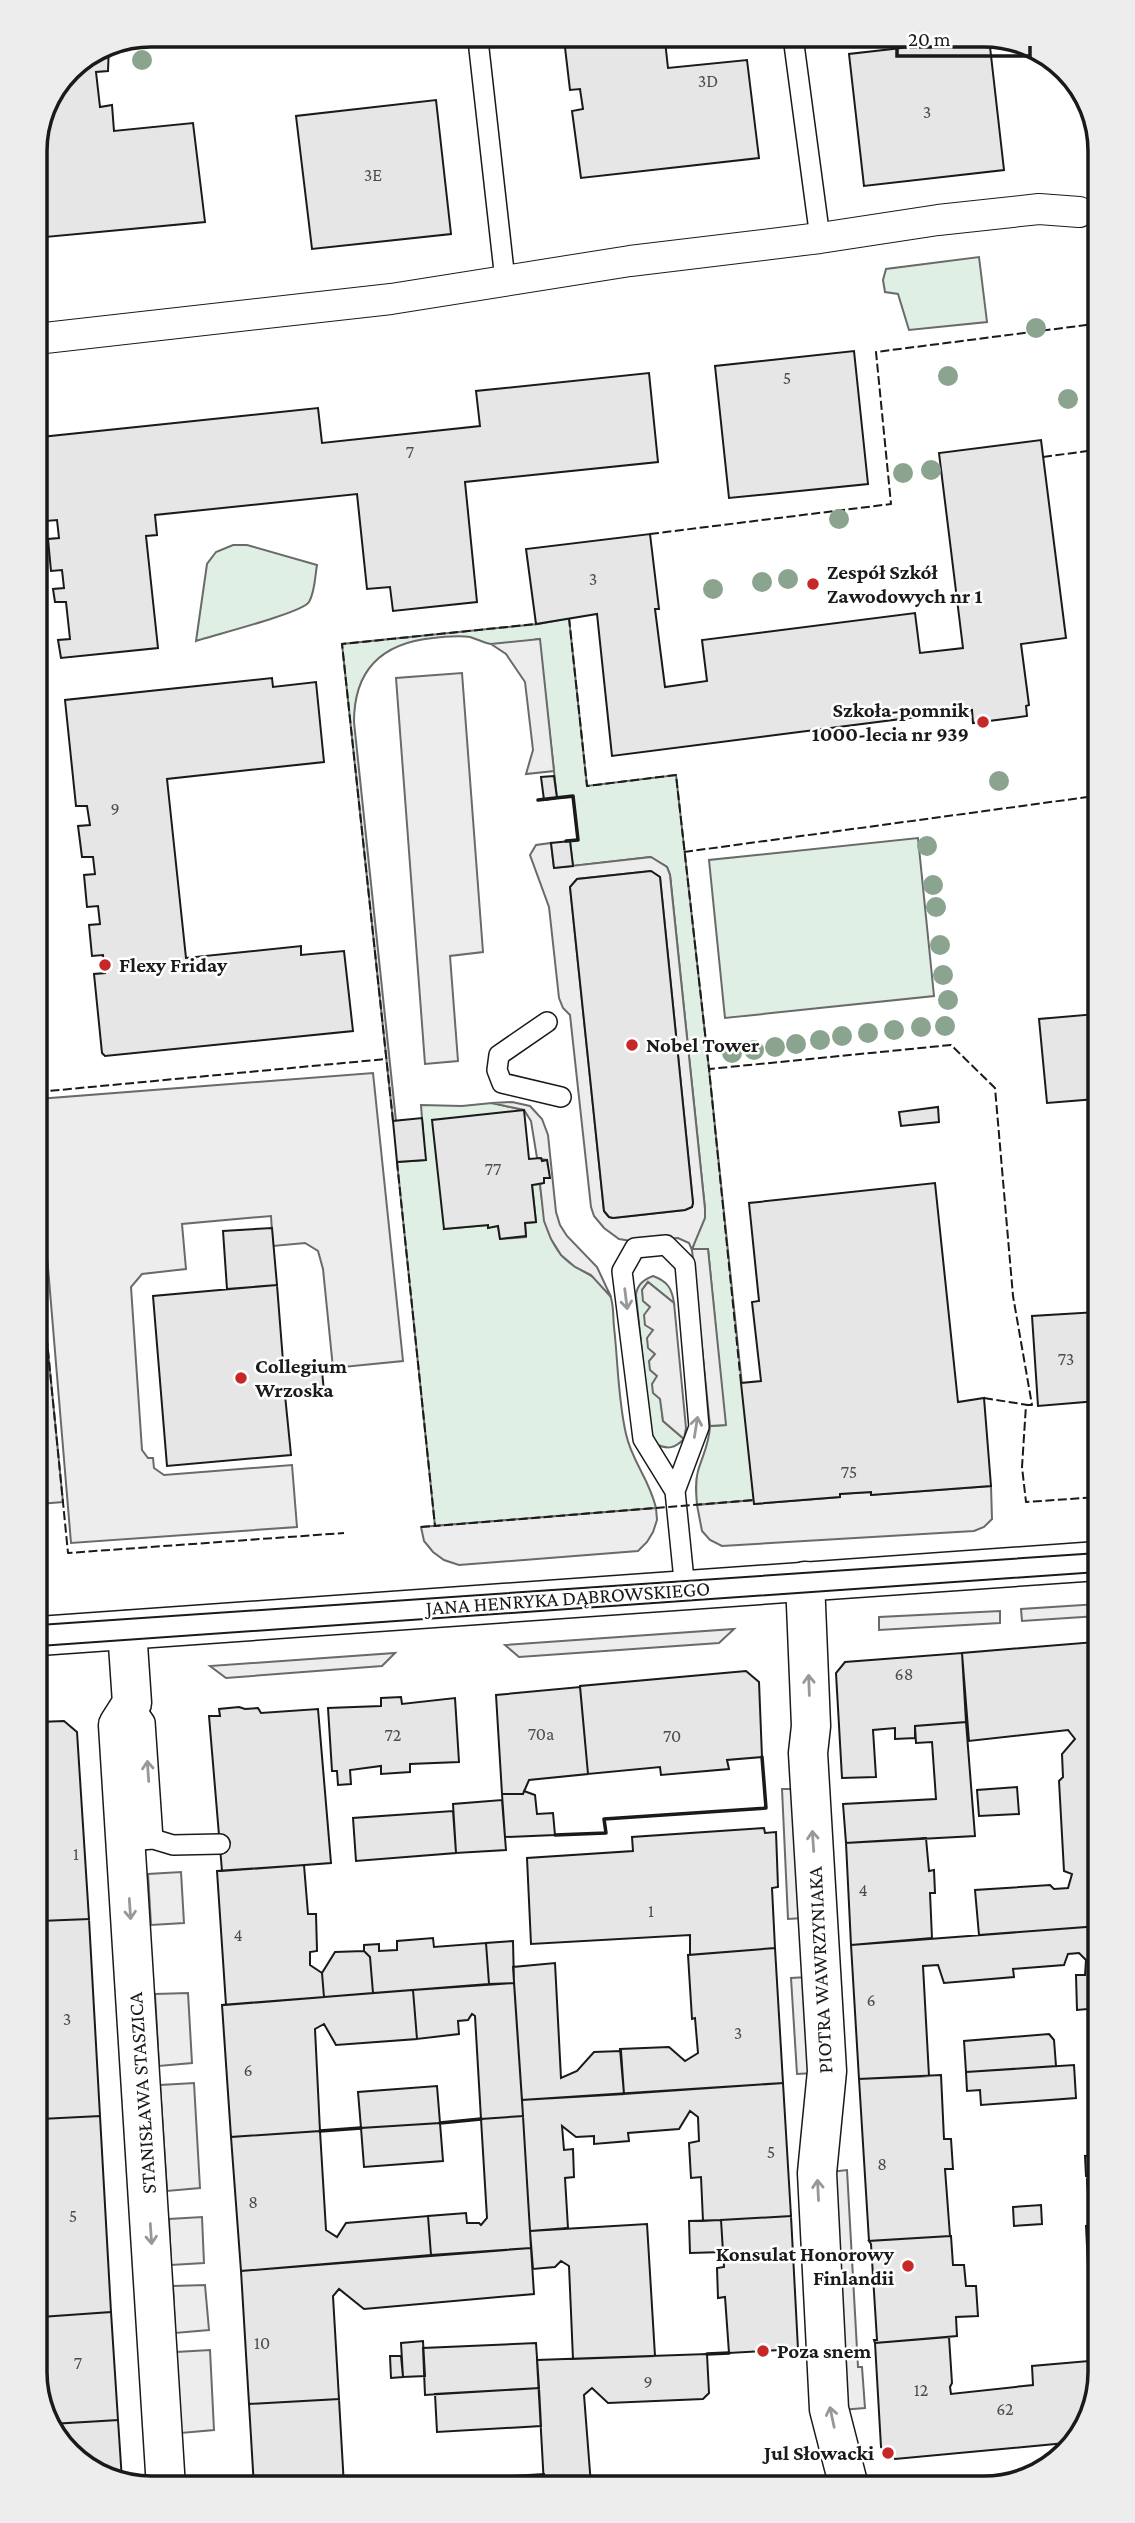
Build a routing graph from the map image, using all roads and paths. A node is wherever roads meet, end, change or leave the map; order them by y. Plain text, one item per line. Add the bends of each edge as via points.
1 (479, 47) edge
2 (794, 47) edge
3 (1079, 212) dead end
4 (820, 238) junction
5 (505, 280) junction
6 (47, 339) edge
7 (547, 1022) dead end
8 (561, 1097) dead end
9 (675, 1492) junction
10 (1088, 1562) edge
11 (805, 1581) junction
12 (685, 1590) junction
13 (127, 1630) junction
14 (47, 1635) edge
15 (139, 1840) junction
16 (220, 1844) dead end
17 (166, 2476) edge
18 (846, 2476) edge

1 - 5 lane
2 - 4 lane
3 - 4 street via 1039,209
4 - 5 street
5 - 6 street via 391,299
7 - 8 lane via 499,1055 497,1070 502,1083
9 -> 9 lane via 699,1427 685,1264 666,1244 635,1248 622,1271 643,1439
9 - 12 lane
10 - 11 street, JANA HENRYKA DĄBROWSKIEGO
11 - 12 street, JANA HENRYKA DĄBROWSKIEGO
18 -> 11 street, PIOTRA WAWRZYNIAKA via 829,2409 817,2173 827,2071 808,1753
12 - 13 street, JANA HENRYKA DĄBROWSKIEGO
13 - 14 street, JANA HENRYKA DĄBROWSKIEGO
13 - 15 street, STANISŁAWA STASZICA via 132,1703 118,1725
15 - 16 lane
15 -> 17 street, STANISŁAWA STASZICA

